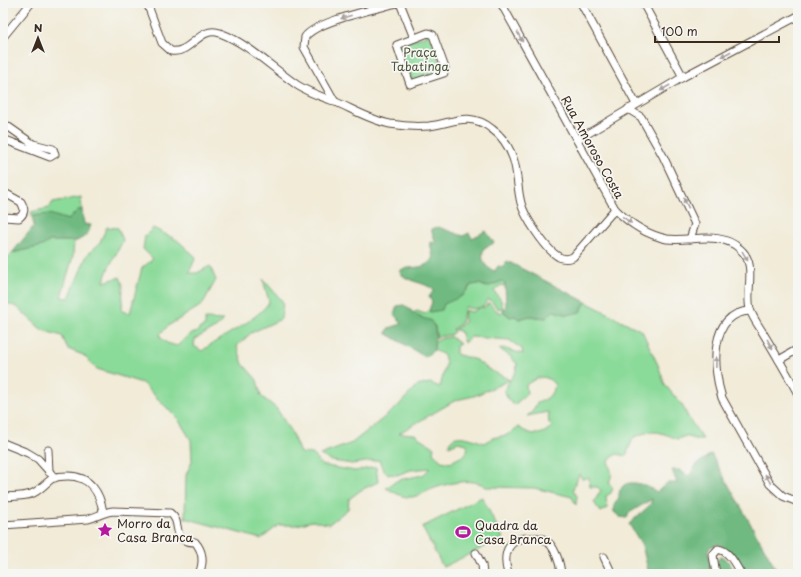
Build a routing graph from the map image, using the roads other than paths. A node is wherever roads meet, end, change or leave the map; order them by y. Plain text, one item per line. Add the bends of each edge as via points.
1 (31, 3) edge
2 (147, 3) edge
3 (397, 3) edge
4 (400, 3) edge
5 (501, 3) edge
6 (581, 3) edge
7 (643, 3) edge
8 (798, 16) edge
9 (3, 37) edge
10 (414, 38) junction
11 (683, 77) junction
12 (335, 102) junction
13 (636, 104) junction
14 (628, 110) junction
15 (3, 123) edge
16 (3, 139) edge
17 (577, 140) junction
18 (3, 192) edge
19 (615, 209) junction
20 (3, 217) edge
21 (690, 239) junction
22 (750, 311) junction
23 (798, 349) edge
24 (779, 360) junction
25 (798, 394) edge
26 (3, 443) edge
27 (48, 450) dead end
28 (49, 472) junction
29 (55, 478) junction
30 (3, 497) edge
31 (798, 502) edge
32 (103, 512) junction
33 (3, 525) edge
34 (476, 553) dead end
35 (604, 558) dead end
36 (199, 574) edge
37 (483, 574) edge
38 (508, 574) edge
39 (561, 574) edge
40 (612, 574) edge
41 (716, 574) edge
42 (741, 574) edge

1 - 9 street
2 - 12 street via 162,43 167,48 179,50 206,32 218,32 245,47 299,86
3 -> 12 street via 342,18 313,29 305,37 304,47
4 - 10 street
5 -> 17 street, Rua Amoroso Costa
6 - 13 street
7 - 11 street
8 -> 11 street
10 - 10 street via 397,46 408,82 413,84 442,75 445,68 433,35 428,33
11 -> 13 street
12 - 19 street via 389,124 429,126 465,118 485,123 508,146 524,211 543,241 558,257 573,257
13 - 14 street
14 - 17 street
21 -> 14 street via 696,224 641,117
15 - 16 street via 33,144 54,149 55,154 50,157
17 - 19 street, Rua Amoroso Costa
18 - 20 street via 21,202 24,213 19,218
19 -> 21 street, Rua Amoroso Costa via 644,231 665,238
21 -> 22 street, Rua Amoroso Costa via 718,238 740,248 746,255 749,264
22 -> 24 street
31 -> 22 street via 782,496 770,484 722,398 717,384 716,347 720,332 726,321 734,314
23 - 24 street
24 - 25 street
26 - 28 street via 38,459
27 - 28 street
28 - 29 street
29 - 30 street via 29,494
29 - 32 street via 83,478 98,494
32 - 33 street via 88,519
32 - 36 street via 170,513 173,515 179,536 183,540 195,542 199,547 202,557
34 - 37 street
35 - 40 street
38 - 39 street via 508,548 523,537 544,539 558,560
41 - 42 street via 713,555 718,549 728,555

